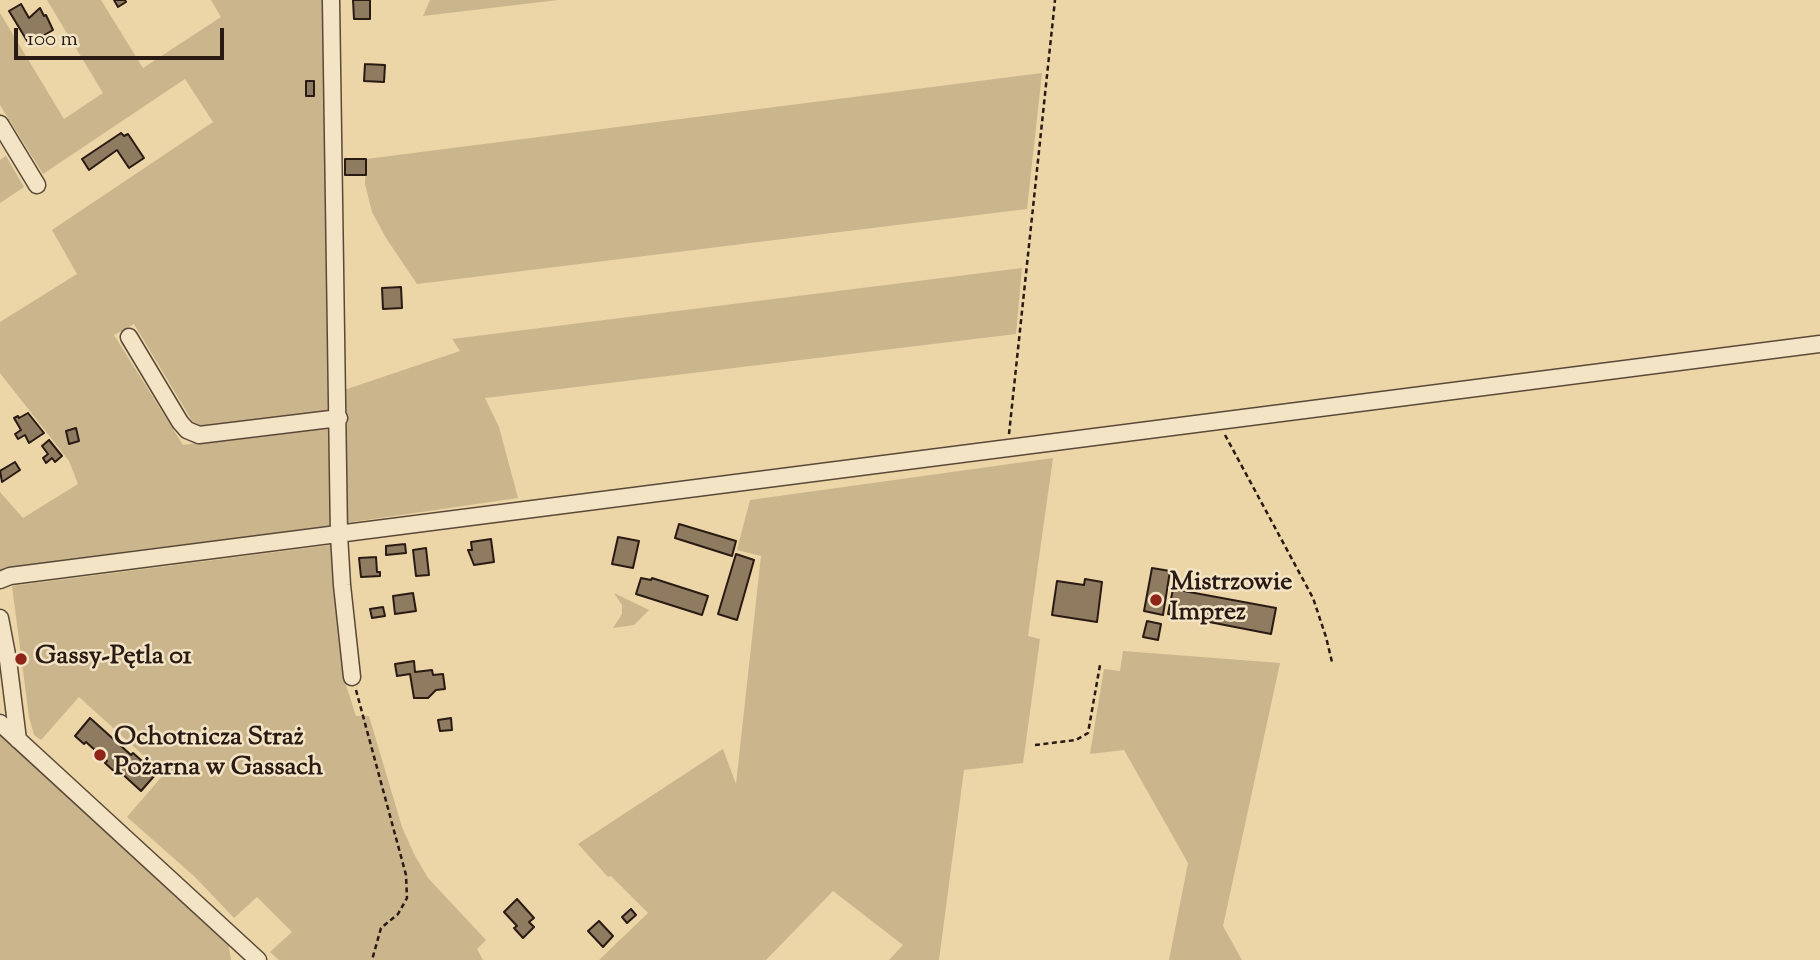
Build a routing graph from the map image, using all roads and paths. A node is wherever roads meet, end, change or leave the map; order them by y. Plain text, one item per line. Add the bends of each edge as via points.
1 (331, 0) edge
2 (1055, 0) edge
3 (0, 124) edge
4 (37, 185) dead end
5 (129, 337) dead end
6 (1820, 344) edge
7 (339, 418) junction
8 (1217, 421) junction
9 (1007, 448) junction
10 (340, 535) junction
11 (0, 580) edge
12 (0, 618) edge
13 (1332, 662) dead end
14 (1101, 665) dead end
15 (352, 677) joint
16 (0, 723) edge
17 (18, 740) junction
18 (1035, 745) dead end
19 (258, 960) edge
20 (372, 960) edge

1 - 7 street
2 - 9 path
3 - 4 street
5 - 7 street via 180,422 199,435
6 - 8 street
7 - 10 street
8 - 9 street
8 - 13 path via 1313,598
9 - 10 street
10 - 11 street
10 - 15 street
12 - 17 street
14 - 18 path via 1088,733 1076,740
15 - 20 path via 406,875 407,898 398,914 381,928
16 - 17 street
17 - 19 street

